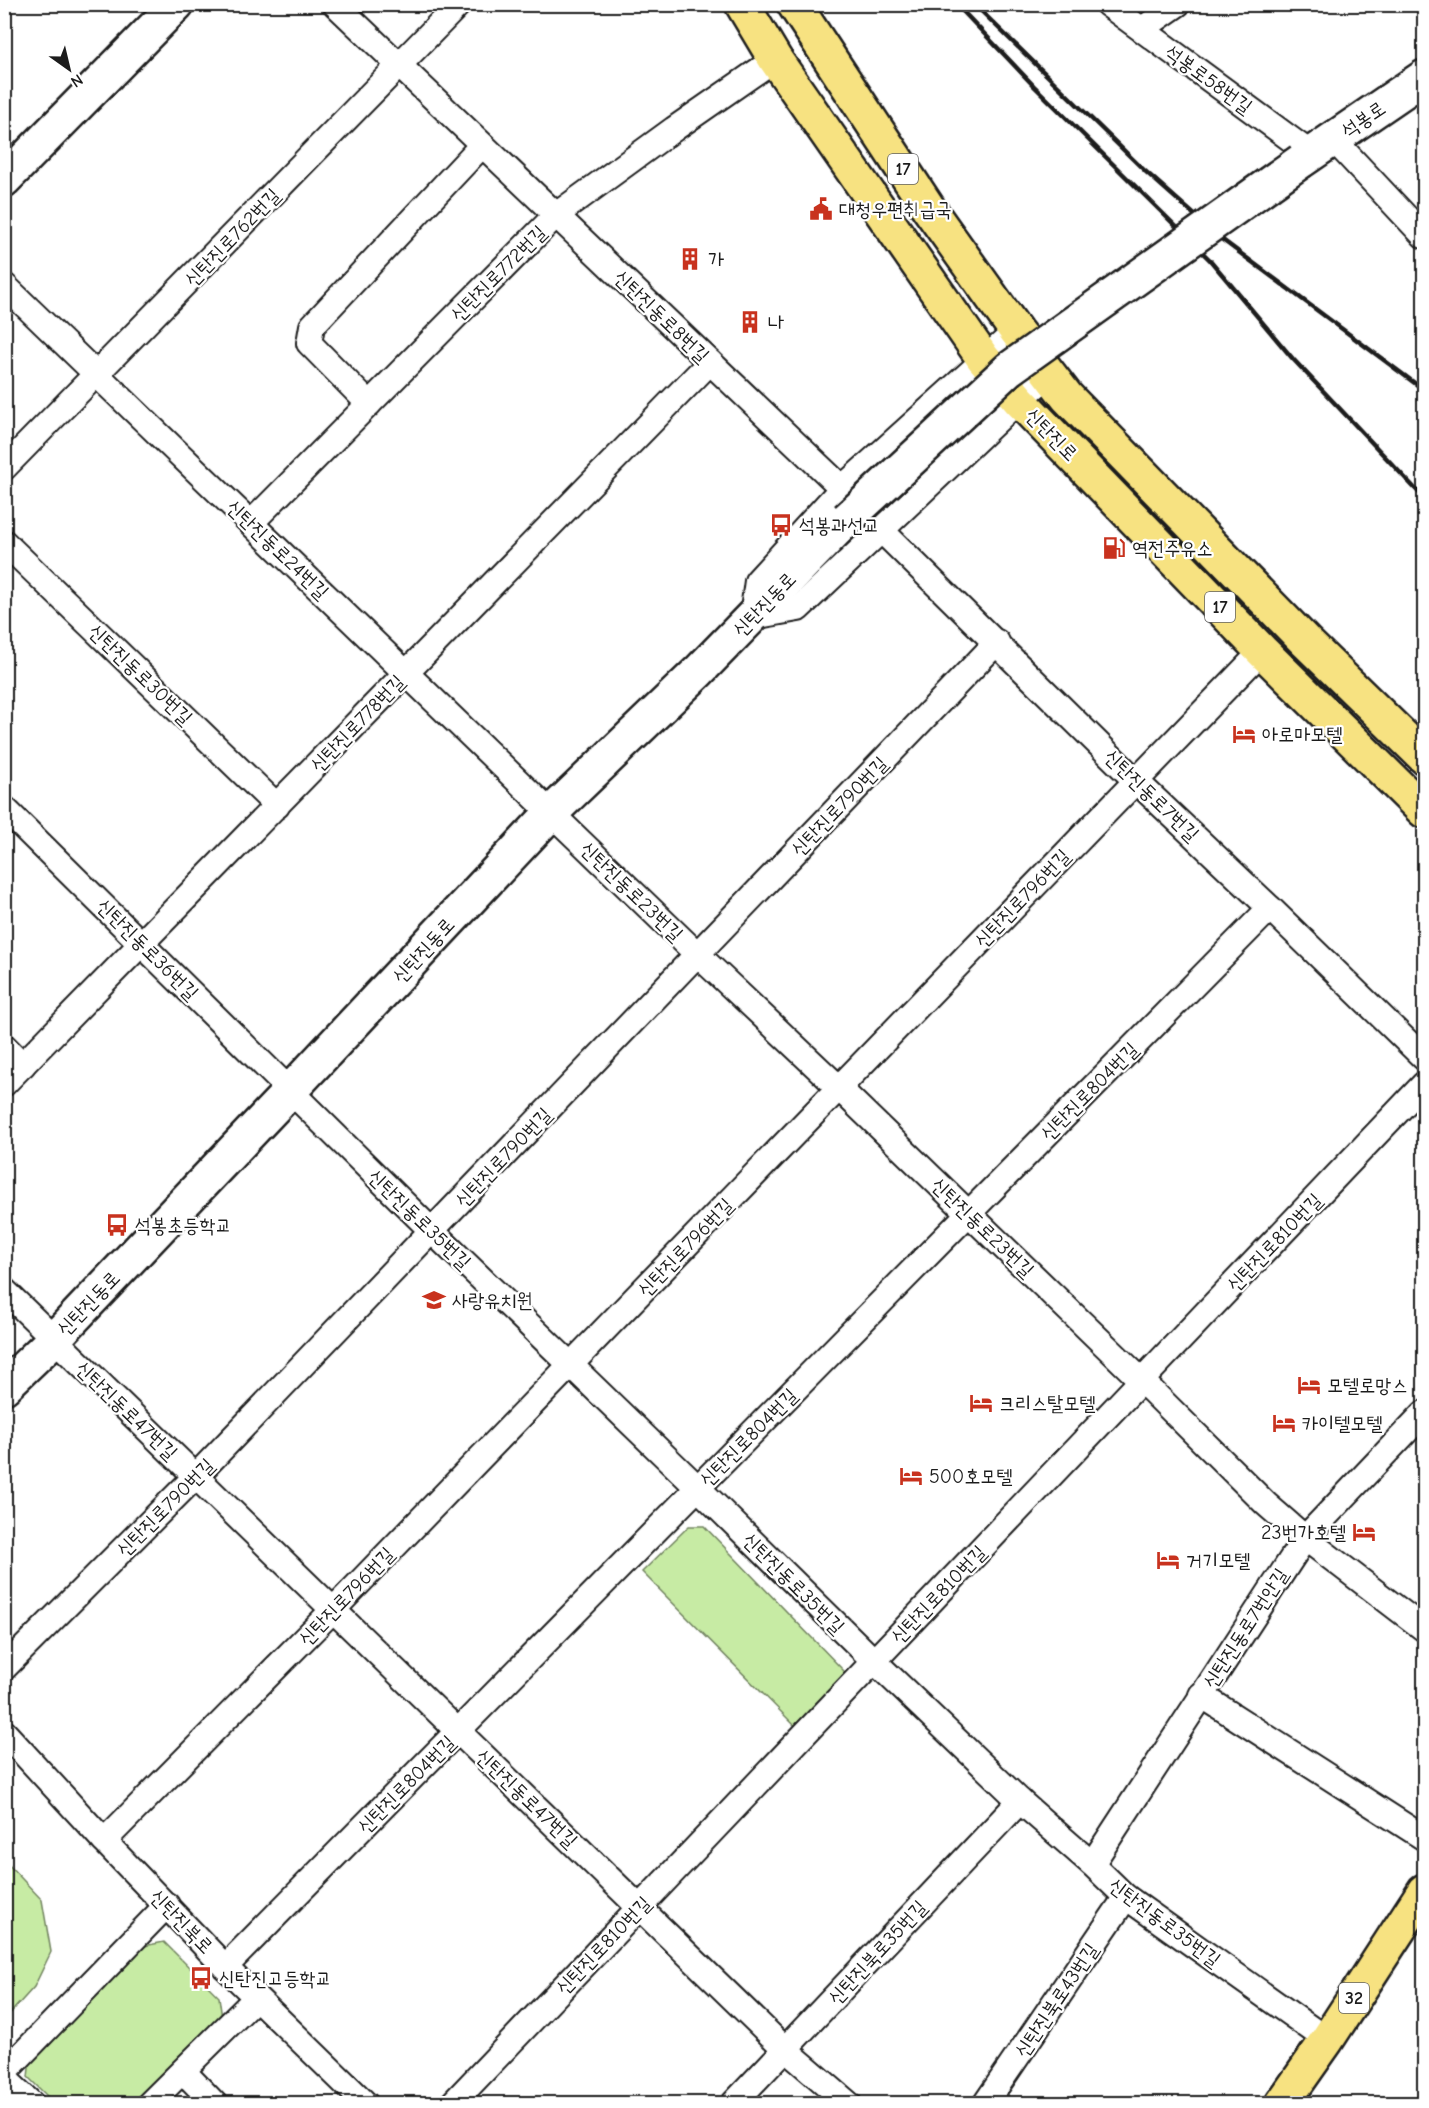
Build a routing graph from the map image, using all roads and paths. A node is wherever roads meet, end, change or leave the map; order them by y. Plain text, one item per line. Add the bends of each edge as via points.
1 (177, 4) edge
2 (335, 4) edge
3 (459, 4) edge
4 (742, 4) edge
5 (794, 4) edge
6 (1107, 4) edge
7 (1178, 4) edge
8 (1142, 29) junction
9 (775, 59) junction
10 (399, 65) junction
11 (1425, 77) edge
12 (482, 145) junction
13 (1315, 151) junction
14 (842, 154) junction
15 (4, 180) edge
16 (913, 184) junction
17 (556, 215) junction
18 (1425, 236) edge
19 (4, 285) edge
20 (1016, 331) junction
21 (984, 358) junction
22 (710, 362) junction
23 (97, 374) junction
24 (1049, 375) junction
25 (1019, 400) junction
26 (369, 404) junction
27 (4, 468) edge
28 (844, 504) junction
29 (251, 523) junction
30 (881, 530) junction
31 (4, 542) edge
32 (752, 617) junction
33 (997, 642) junction
34 (1262, 651) junction
35 (407, 673) junction
36 (1425, 757) edge
37 (1136, 781) junction
38 (277, 806) junction
39 (4, 808) edge
40 (1425, 811) edge
41 (552, 812) junction
42 (1270, 908) junction
43 (142, 944) junction
44 (697, 954) junction
45 (4, 1046) edge
46 (1425, 1058) edge
47 (23, 1065) junction
48 (4, 1084) edge
49 (1425, 1084) edge
50 (839, 1088) junction
51 (290, 1091) junction
52 (968, 1213) junction
53 (432, 1231) junction
54 (4, 1290) edge
55 (54, 1339) junction
56 (571, 1365) junction
57 (1142, 1380) junction
58 (4, 1387) edge
59 (1425, 1413) edge
60 (196, 1476) junction
61 (698, 1488) junction
62 (1305, 1538) junction
63 (333, 1610) junction
64 (1425, 1629) edge
65 (874, 1661) junction
66 (4, 1668) edge
67 (1201, 1695) junction
68 (458, 1731) junction
69 (4, 1732) edge
70 (1020, 1800) junction
71 (1424, 1838) edge
72 (104, 1841) junction
73 (1092, 1864) junction
74 (1425, 1891) edge
75 (1126, 1898) junction
76 (167, 1905) junction
77 (639, 1907) junction
78 (225, 1967) junction
79 (256, 1998) junction
80 (1326, 2040) junction
81 (785, 2049) junction
82 (183, 2071) junction
83 (4, 2073) edge
84 (4, 2078) edge
85 (32, 2103) edge
86 (149, 2103) edge
87 (216, 2103) edge
88 (366, 2103) edge
89 (452, 2103) edge
90 (733, 2103) edge
91 (849, 2103) edge
92 (985, 2103) edge
93 (1282, 2103) edge

1 - 15 main road
2 - 10 street, 신탄진동로8번길
3 - 10 street, 신탄진로762번길
4 - 9 main road, 신탄진로 / 17
5 - 16 main road, 신탄진로 / 17
6 - 8 street, 석봉로58번길
7 - 8 street
8 - 13 street, 석봉로58번길
9 - 14 main road, 신탄진로 / 17
9 - 17 street, 신탄진로772번길
10 - 12 street, 신탄진동로8번길
10 - 23 street, 신탄진로762번길
11 - 13 main road, 석봉로
12 - 17 street, 신탄진동로8번길
12 - 26 street via 312,326 309,344
13 - 18 street, 석봉로58번길
13 - 28 main road, 석봉로, bridge via 1009,369
14 - 16 main road via 876,174 894,199 904,203 910,198
14 - 21 main road, 신탄진로 / 17
16 - 20 main road, 신탄진로 / 17
17 - 22 street, 신탄진동로8번길
17 - 26 street, 신탄진로772번길
19 - 23 street, 신탄진동로24번길
20 - 21 street
20 - 24 main road, 신탄진로 / 17
21 - 25 main road, 신탄진로 / 17
21 - 28 street
22 - 28 street, 신탄진동로8번길
22 - 35 street, 신탄진로778번길
23 - 27 street, 신탄진로762번길
23 - 29 street, 신탄진동로24번길
24 - 25 street
24 - 36 main road, 신탄진로 / 17 via 1066,397 1306,642
25 - 30 street
25 - 34 main road, 신탄진로 / 17
26 - 29 street, 신탄진로772번길
28 - 32 main road, 신탄진동로
29 - 35 street, 신탄진동로24번길
30 - 32 street via 798,609
30 - 33 street, 신탄진동로7번길
31 - 38 street, 신탄진동로30번길
32 - 41 main road, 신탄진동로
33 - 37 street, 신탄진동로7번길
33 - 44 street, 신탄진로790번길
34 - 37 street, 신탄진로796번길
34 - 40 main road, 신탄진로 / 17
35 - 38 street, 신탄진로778번길
35 - 41 street, 신탄진동로24번길
37 - 42 street, 신탄진동로7번길
37 - 50 street, 신탄진로796번길
38 - 43 street, 신탄진로778번길
39 - 43 street, 신탄진동로36번길
41 - 44 street, 신탄진동로23번길
41 - 51 main road, 신탄진동로
42 - 46 street, 신탄진동로7번길
42 - 52 street, 신탄진로804번길
43 - 47 street, 신탄진로778번길
43 - 51 street, 신탄진동로36번길
44 - 50 street, 신탄진동로23번길
44 - 53 street, 신탄진로790번길
45 - 47 street
47 - 48 street, 신탄진로778번길
49 - 57 street, 신탄진로810번길
50 - 52 street, 신탄진동로23번길
50 - 56 street, 신탄진로796번길
51 - 53 street, 신탄진동로35번길
51 - 55 main road, 신탄진동로
52 - 57 street, 신탄진동로23번길
52 - 61 street, 신탄진로804번길
53 - 56 street, 신탄진동로35번길
53 - 60 street, 신탄진로790번길
54 - 55 street, 신탄진동로47번길
55 - 58 main road, 신탄진동로
55 - 60 street, 신탄진동로47번길
56 - 61 street, 신탄진동로35번길
56 - 63 street, 신탄진로796번길
57 - 62 street, 신탄진동로23번길
57 - 65 street, 신탄진로810번길
59 - 62 street, 신탄진동로7번안길
60 - 63 street, 신탄진동로47번길
60 - 66 street, 신탄진로790번길
61 - 65 street, 신탄진동로35번길
61 - 68 street, 신탄진로804번길
62 - 64 street, 신탄진동로23번길
62 - 67 street, 신탄진동로7번안길
63 - 68 street, 신탄진동로47번길
63 - 72 street, 신탄진로796번길
65 - 70 street, 신탄진동로35번길
65 - 77 street, 신탄진로810번길
67 - 71 street
67 - 73 street, 신탄진동로7번안길
68 - 77 street, 신탄진동로47번길
68 - 78 street, 신탄진로804번길
69 - 72 street, 신탄진북로
70 - 73 street, 신탄진동로35번길
70 - 81 street, 신탄진북로35번길
72 - 76 street, 신탄진북로
73 - 75 street, 신탄진동로35번길
74 - 80 main road, 32
75 - 80 street, 신탄진동로35번길
75 - 92 street, 신탄진북로43번길
76 - 78 street, 신탄진북로
76 - 83 street
77 - 81 street, 신탄진동로47번길
77 - 89 street, 신탄진로810번길
78 - 79 street, 신탄진북로
79 - 82 street
79 - 88 street, 신탄진북로
80 - 93 main road, 32
81 - 90 street, 신탄진북로35번길
81 - 91 street, 신탄진동로47번길
82 - 86 street
82 - 87 street
84 - 85 street

